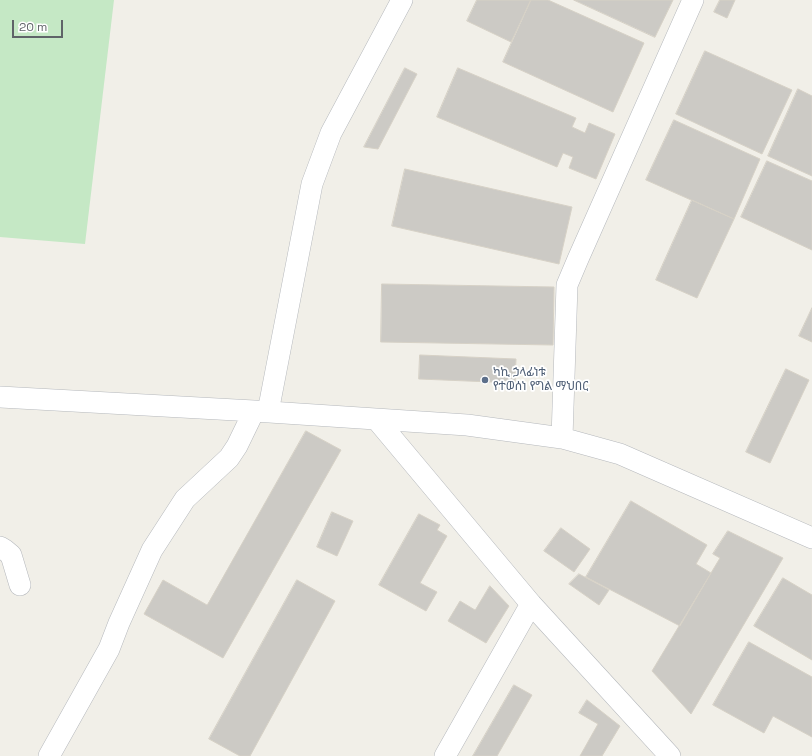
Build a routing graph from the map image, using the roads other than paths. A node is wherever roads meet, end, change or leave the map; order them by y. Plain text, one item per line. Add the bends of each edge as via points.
1 (402, 0) edge
2 (694, 0) edge
3 (0, 397) edge
4 (261, 412) junction
5 (377, 420) junction
6 (562, 438) junction
7 (812, 538) edge
8 (0, 547) edge
9 (20, 585) dead end
10 (531, 604) junction
11 (49, 756) edge
12 (445, 756) edge
13 (670, 756) edge

1 - 4 street via 331,133 312,184
2 - 6 street via 568,285
3 - 4 street
4 - 5 street
4 - 11 street via 229,458 185,499 152,550 109,649
5 - 6 street via 467,426
5 - 10 street
6 - 7 street via 620,454
8 - 9 street via 11,555
10 - 12 street
10 - 13 street

